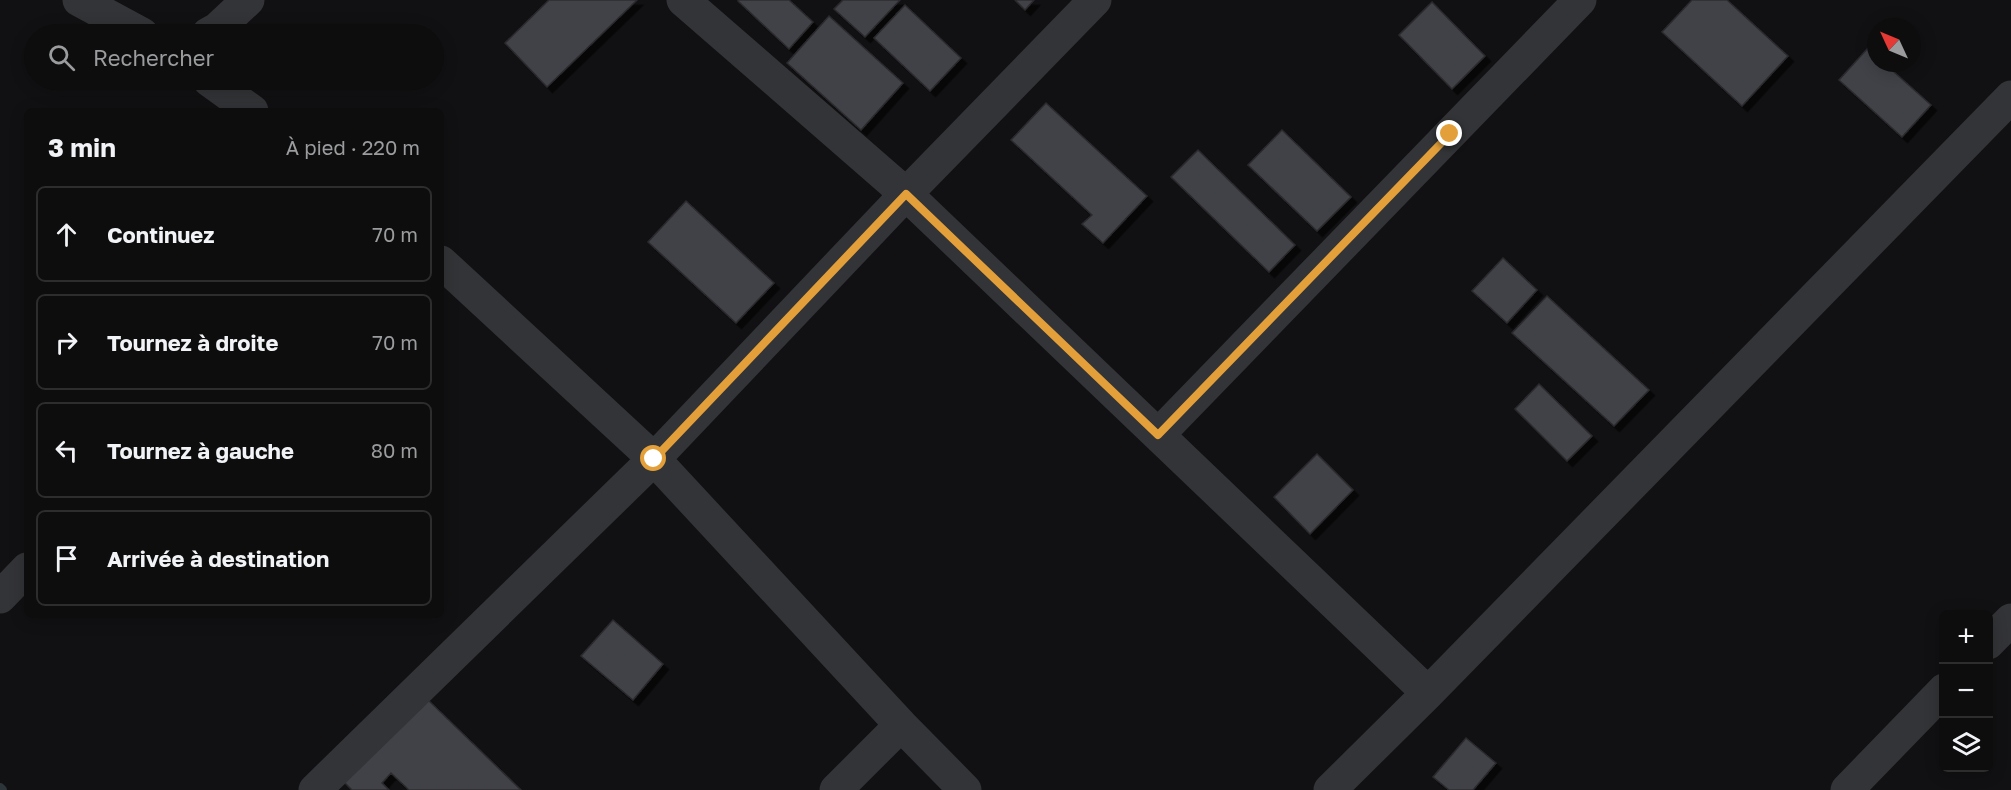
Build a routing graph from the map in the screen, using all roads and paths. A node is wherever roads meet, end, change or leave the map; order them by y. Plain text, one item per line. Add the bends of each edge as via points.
1 (79, 0) edge
2 (248, 0) edge
3 (683, 0) edge
4 (1095, 0) edge
5 (1580, 0) edge
6 (123, 24) edge
7 (222, 24) edge
8 (223, 90) edge
9 (2011, 98) edge
10 (248, 108) edge
11 (906, 194) junction
12 (444, 265) edge
13 (1158, 435) junction
14 (654, 459) junction
15 (24, 572) edge
16 (0, 597) edge
17 (2011, 620) edge
18 (1993, 639) edge
19 (1428, 693) junction
20 (1939, 695) edge
21 (901, 725) junction
22 (315, 790) edge
23 (836, 790) edge
24 (965, 790) edge
25 (1330, 790) edge
26 (1847, 790) edge

1 - 6 street
2 - 7 street
3 - 11 street
4 - 11 street
5 - 13 street
8 - 10 street
9 - 19 street
11 - 13 street
11 - 14 street
12 - 14 street
13 - 19 street
14 - 21 street
14 - 22 street
15 - 16 street
17 - 18 street
19 - 25 street
20 - 26 street
21 - 23 street
21 - 24 street

